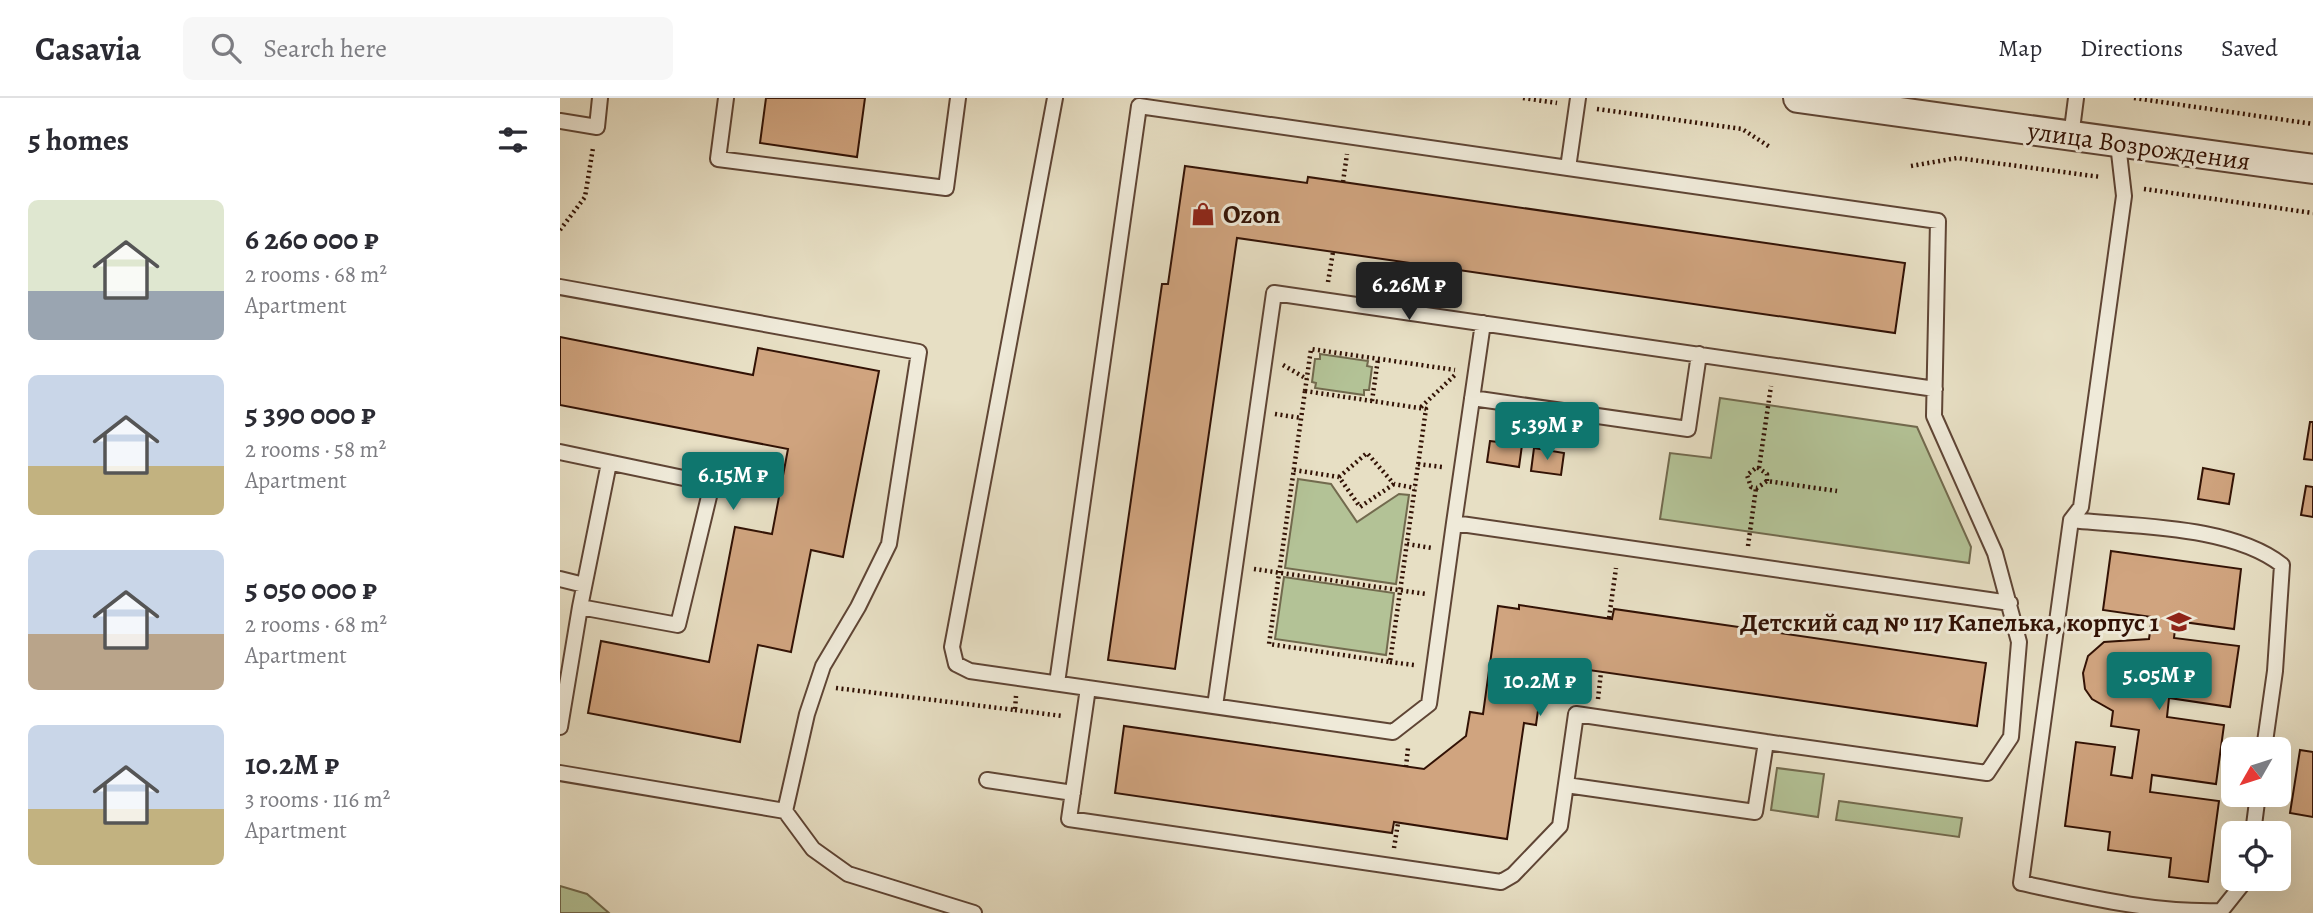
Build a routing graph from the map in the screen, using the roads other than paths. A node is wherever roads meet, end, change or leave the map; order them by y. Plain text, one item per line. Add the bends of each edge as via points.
1 (600, 98) edge
2 (726, 98) edge
3 (958, 98) edge
4 (1055, 98) edge
5 (1798, 98) edge
6 (2076, 98) edge
7 (1577, 102) edge
8 (560, 121) edge
9 (2071, 137) junction
10 (2118, 144) junction
11 (1568, 168) junction
12 (2313, 169) edge
13 (560, 287) edge
14 (1483, 323) junction
15 (1699, 354) junction
16 (1935, 389) junction
17 (1472, 398) junction
18 (560, 453) edge
19 (609, 463) junction
20 (2071, 520) junction
21 (1454, 523) junction
22 (560, 579) edge
23 (584, 585) junction
24 (2010, 603) junction
25 (580, 607) junction
26 (1056, 683) junction
27 (1088, 688) junction
28 (1215, 706) junction
29 (560, 727) edge
30 (2266, 737) edge
31 (1766, 741) junction
32 (560, 773) edge
33 (987, 780) dead end
34 (1566, 785) junction
35 (1073, 793) junction
36 (785, 811) junction
37 (2237, 891) edge
38 (974, 913) edge

1 - 8 lane via 597,127
2 - 3 lane via 718,159 947,188
4 - 26 lane via 952,647 956,664 970,671
5 - 9 street, улица Возрождения
6 - 9 lane
7 - 11 lane
9 - 10 street, улица Возрождения
10 - 12 street, улица Возрождения
10 - 20 lane via 2123,183 2081,507
11 - 16 lane via 1938,221
11 - 26 lane via 1139,106
13 - 36 lane via 919,352 889,544 823,666
14 - 15 lane
14 - 17 lane
14 - 28 lane via 1274,293
15 - 16 lane
15 - 17 lane via 1688,429
16 - 24 lane via 1934,416 1995,553
17 - 21 lane
18 - 19 lane
19 - 23 lane
19 - 25 lane via 712,484 678,625
20 - 30 lane via 2237,541 2266,552 2282,565
20 - 37 lane via 2021,883 2118,904 2190,913 2221,911
21 - 24 lane
21 - 28 lane via 1429,704 1393,732
22 - 23 lane
23 - 25 lane
24 - 31 lane via 2019,642 2011,737 1987,773
25 - 29 lane
26 - 27 lane
27 - 28 lane
27 - 35 lane
31 - 34 lane via 1576,714
31 - 34 lane via 1755,813
32 - 36 lane
33 - 35 lane
34 - 35 lane via 1560,826 1501,882 1069,819
36 - 38 lane via 813,849 848,874

